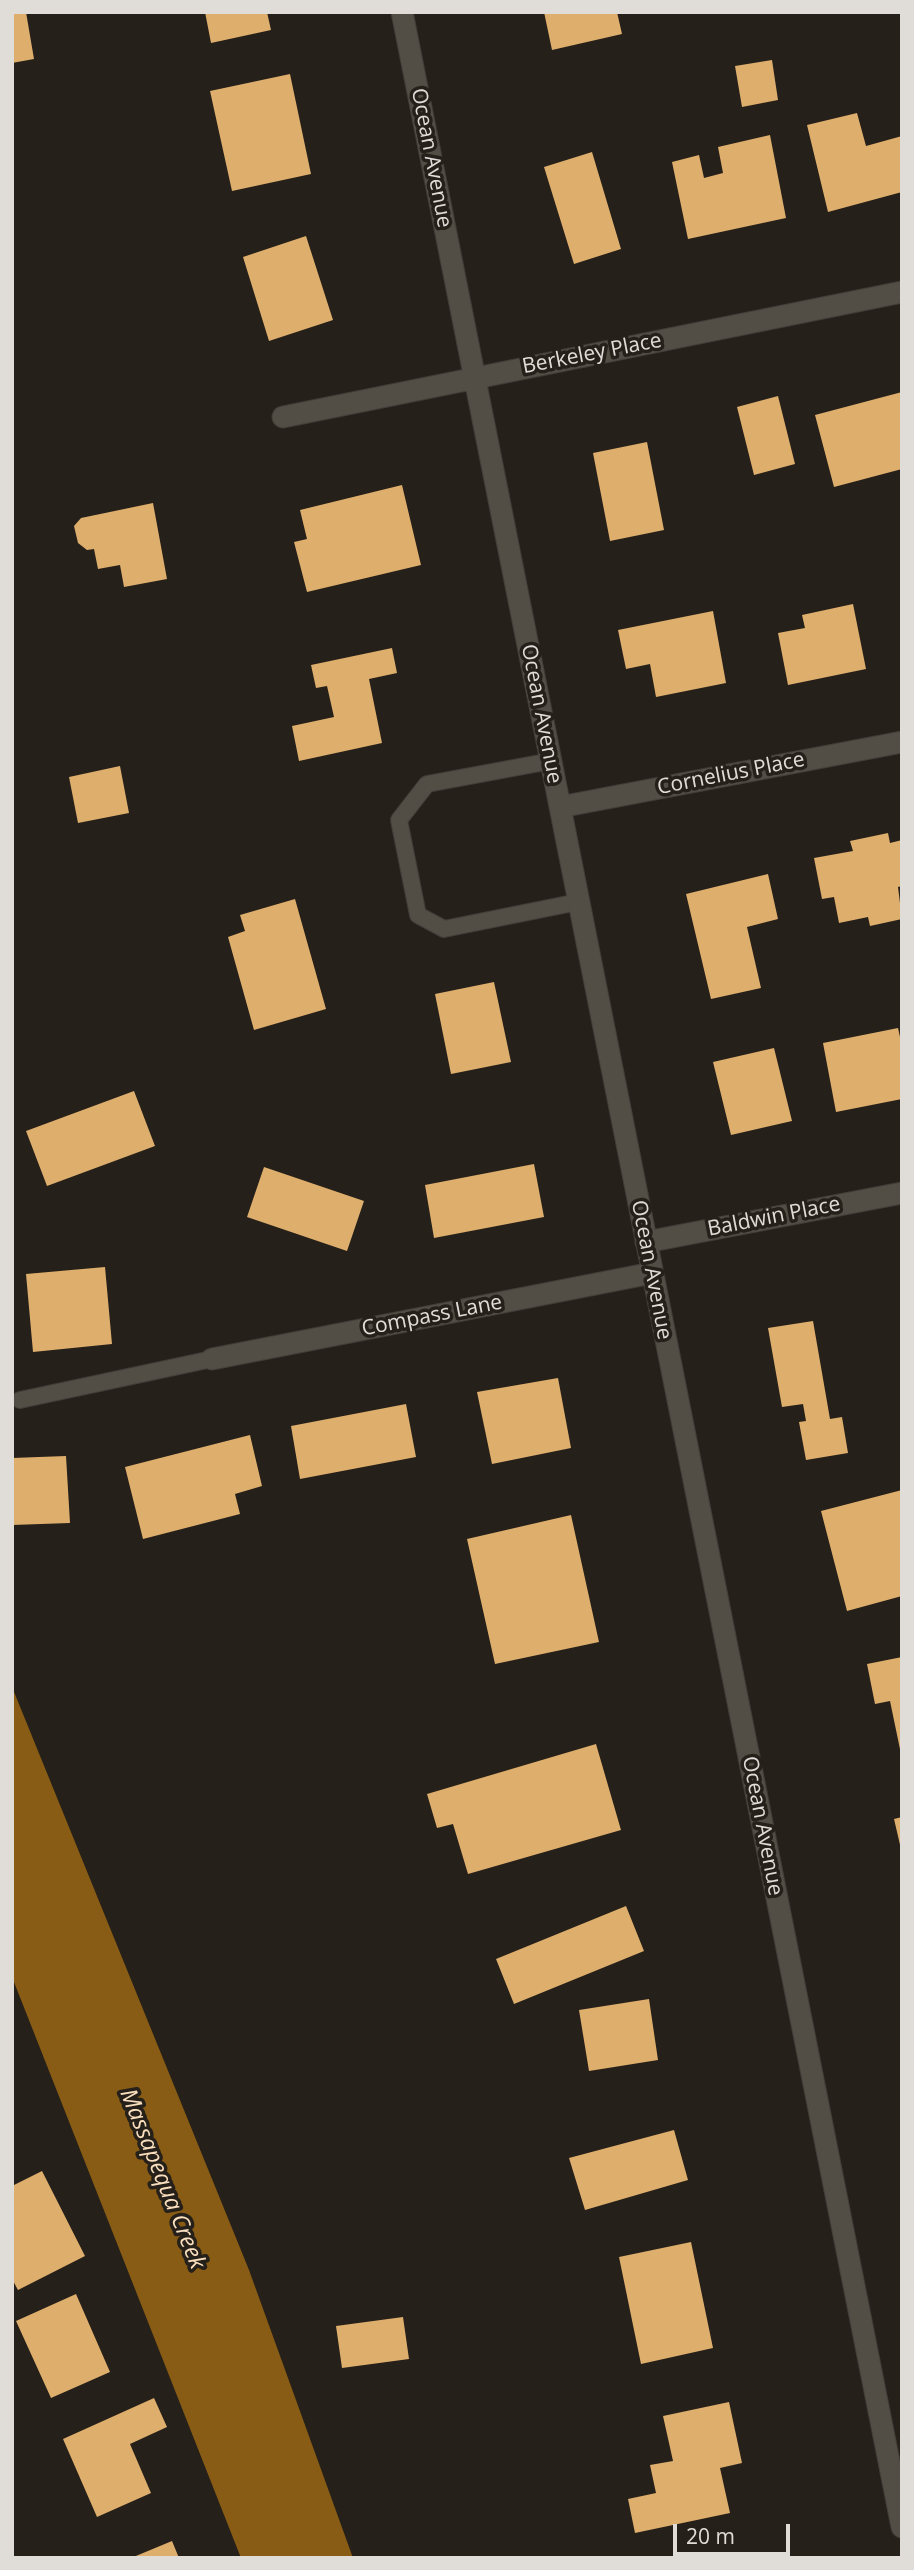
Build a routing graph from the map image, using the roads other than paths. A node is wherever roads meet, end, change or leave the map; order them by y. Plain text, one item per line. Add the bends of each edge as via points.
1 (402, 12) edge
2 (902, 292) edge
3 (475, 377) junction
4 (283, 417) dead end
5 (902, 742) edge
6 (551, 761) junction
7 (560, 807) junction
8 (579, 902) junction
9 (902, 1193) edge
10 (646, 1242) junction
11 (652, 1273) junction
12 (212, 1359) joint
13 (20, 1400) dead end
14 (902, 2527) edge

1 - 3 street, Ocean Avenue
2 - 3 street, Berkeley Place
3 - 4 street, Berkeley Place
3 - 6 street, Ocean Avenue
5 - 7 street, Cornelius Place
6 - 7 street, Ocean Avenue
6 - 8 lane via 427,784 399,820 401,834 418,915 444,929
7 - 8 street, Ocean Avenue
8 - 10 street, Ocean Avenue
9 - 10 street, Baldwin Place
10 - 11 street, Ocean Avenue
11 - 12 street, Compass Lane
11 - 14 street, Ocean Avenue
12 - 13 lane

